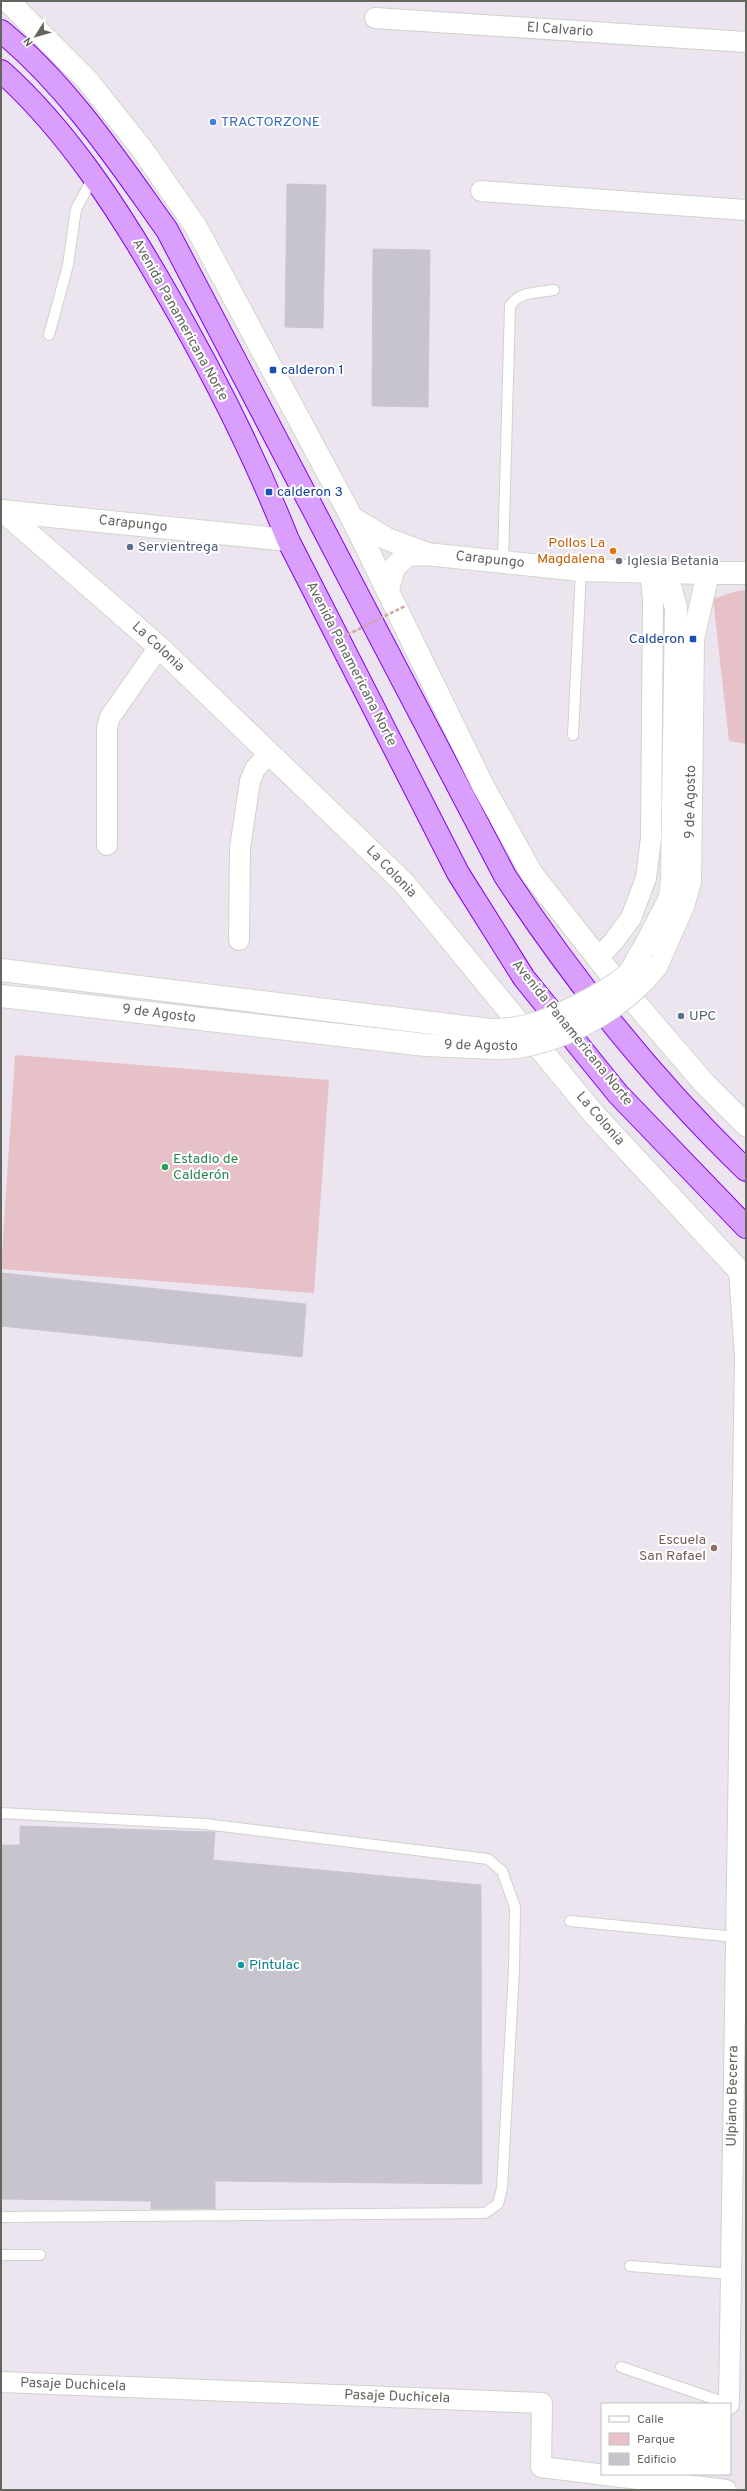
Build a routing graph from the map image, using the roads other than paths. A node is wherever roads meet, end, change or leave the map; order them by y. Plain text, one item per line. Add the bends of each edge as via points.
1 (8, 1) edge
2 (374, 18) dead end
3 (1, 31) edge
4 (746, 42) edge
5 (1, 71) edge
6 (94, 178) junction
7 (481, 191) dead end
8 (746, 210) edge
9 (554, 290) dead end
10 (49, 335) dead end
11 (2, 511) edge
12 (352, 518) junction
13 (288, 540) junction
14 (426, 554) junction
15 (503, 560) junction
16 (581, 570) junction
17 (653, 572) junction
18 (708, 573) junction
19 (746, 573) edge
20 (388, 589) junction
21 (160, 647) junction
22 (573, 735) dead end
23 (269, 754) junction
24 (107, 845) dead end
25 (239, 940) dead end
26 (598, 958) junction
27 (1, 970) edge
28 (1, 996) edge
29 (493, 1039) junction
30 (746, 1125) edge
31 (746, 1170) edge
32 (746, 1227) edge
33 (743, 1275) edge
34 (745, 1357) edge
35 (1, 1813) edge
36 (570, 1921) dead end
37 (736, 1937) junction
38 (1, 2217) edge
39 (1, 2255) edge
40 (40, 2255) dead end
41 (630, 2266) dead end
42 (731, 2274) junction
43 (738, 2315) edge
44 (621, 2367) dead end
45 (738, 2372) edge
46 (1, 2382) edge
47 (726, 2403) edge
48 (729, 2403) edge
49 (728, 2475) edge
50 (727, 2490) edge

1 - 12 main road via 88,81 142,150 196,227
2 - 4 street, El Calvario
3 - 31 highway, Avenida Panamericana Norte via 58,87 99,135 167,230 505,876 549,943 645,1066
5 - 6 highway, Avenida Panamericana Norte via 52,125
6 - 10 lane via 76,209 68,265
6 - 13 highway, Avenida Panamericana Norte via 131,231 206,361 269,492
7 - 8 street
9 - 15 lane via 522,295 510,306
11 - 13 main road, Carapungo
11 - 21 main road, La Colonia
12 - 14 main road, Carapungo via 387,539
12 - 20 main road
13 - 32 highway, Avenida Panamericana Norte via 458,873 524,978 618,1094
14 - 15 main road, Carapungo
14 - 20 main road, Carapungo via 407,555 394,568
15 - 16 main road, Carapungo
16 - 17 main road, Carapungo
16 - 22 lane
17 - 18 main road, Carapungo
17 - 26 street via 650,838 646,878 630,918
17 - 29 main road, 9 de Agosto, bridge via 670,586 676,608 670,898 630,971 605,992 571,1010 532,1026 511,1030
18 - 19 main road, Carapungo
18 - 29 main road, 9 de Agosto, bridge via 693,639 690,882 681,912 656,968 641,986 579,1027 516,1049
20 - 26 main road via 483,786 532,874
21 - 23 main road, La Colonia
21 - 24 street via 110,717 107,728
23 - 25 street via 255,769 250,780 240,848
23 - 33 main road, La Colonia via 404,882 593,1113
26 - 30 main road via 704,1083
27 - 29 main road, 9 de Agosto
28 - 29 main road, 9 de Agosto via 426,1045
33 - 34 street, Ulpiano Becerra
34 - 37 street, Ulpiano Becerra
35 - 38 lane via 205,1824 488,1858 502,1871 515,1907 502,2188 498,2204 485,2213
36 - 37 lane
37 - 42 street, Ulpiano Becerra
39 - 40 lane
41 - 42 lane
42 - 43 street, Ulpiano Becerra
43 - 45 street, Ulpiano Becerra
44 - 47 lane
45 - 48 street, Ulpiano Becerra
46 - 50 street, Pasaje Duchicela via 542,2403 541,2468
49 - 50 street

